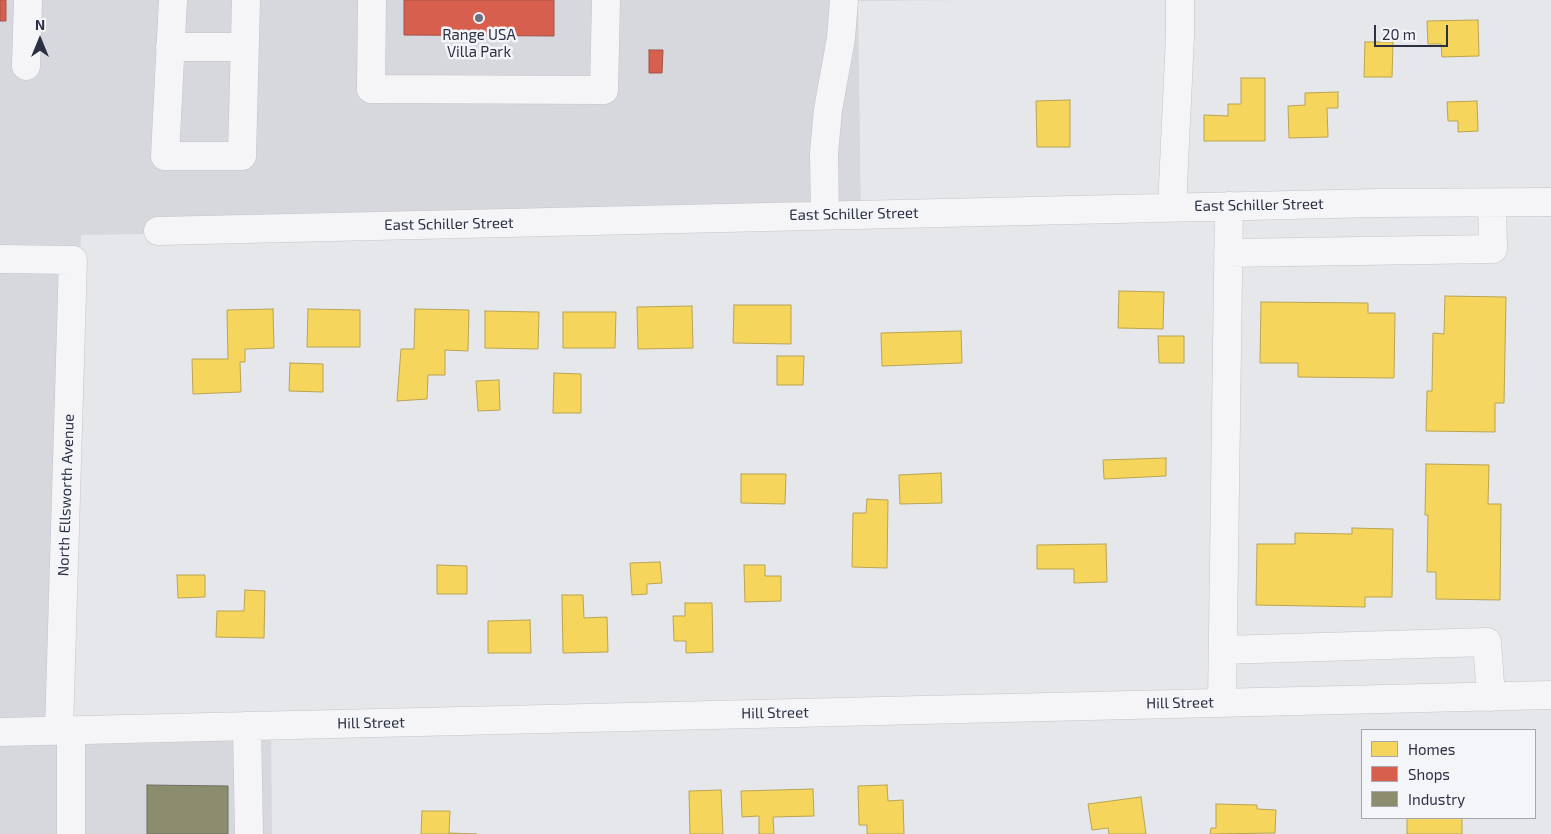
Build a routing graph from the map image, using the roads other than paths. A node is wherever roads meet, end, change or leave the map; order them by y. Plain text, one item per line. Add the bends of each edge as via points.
1 (28, 0) edge
2 (173, 0) edge
3 (246, 0) edge
4 (372, 0) edge
5 (606, 0) edge
6 (844, 0) edge
7 (1180, 0) edge
8 (170, 46) junction
9 (244, 47) junction
10 (26, 66) dead end
11 (1551, 202) edge
12 (1492, 203) junction
13 (1229, 206) junction
14 (1172, 207) junction
15 (825, 215) junction
16 (158, 231) dead end
17 (1228, 253) junction
18 (0, 259) edge
19 (1223, 650) junction
20 (1551, 695) edge
21 (1492, 696) junction
22 (1222, 702) junction
23 (247, 726) junction
24 (65, 730) junction
25 (0, 732) edge
26 (71, 834) edge
27 (249, 834) edge

1 - 10 street
2 - 8 street
3 - 9 street
4 - 5 street via 371,89 604,90
6 - 15 street via 841,38 828,110
7 - 14 street
8 - 9 street
8 - 9 street via 165,156 242,156
11 - 12 street, East Schiller Street
12 - 13 street, East Schiller Street
12 - 17 street via 1493,249
13 - 14 street, East Schiller Street
13 - 17 street
14 - 15 street, East Schiller Street
15 - 16 street, East Schiller Street
17 - 19 street
18 - 24 street, North Ellsworth Avenue via 73,260
19 - 21 street via 1486,642
19 - 22 street
20 - 21 street, Hill Street
21 - 22 street, Hill Street
22 - 23 street, Hill Street
23 - 24 street, Hill Street
23 - 27 street
24 - 25 street, Hill Street
24 - 26 street, North Ellsworth Avenue

